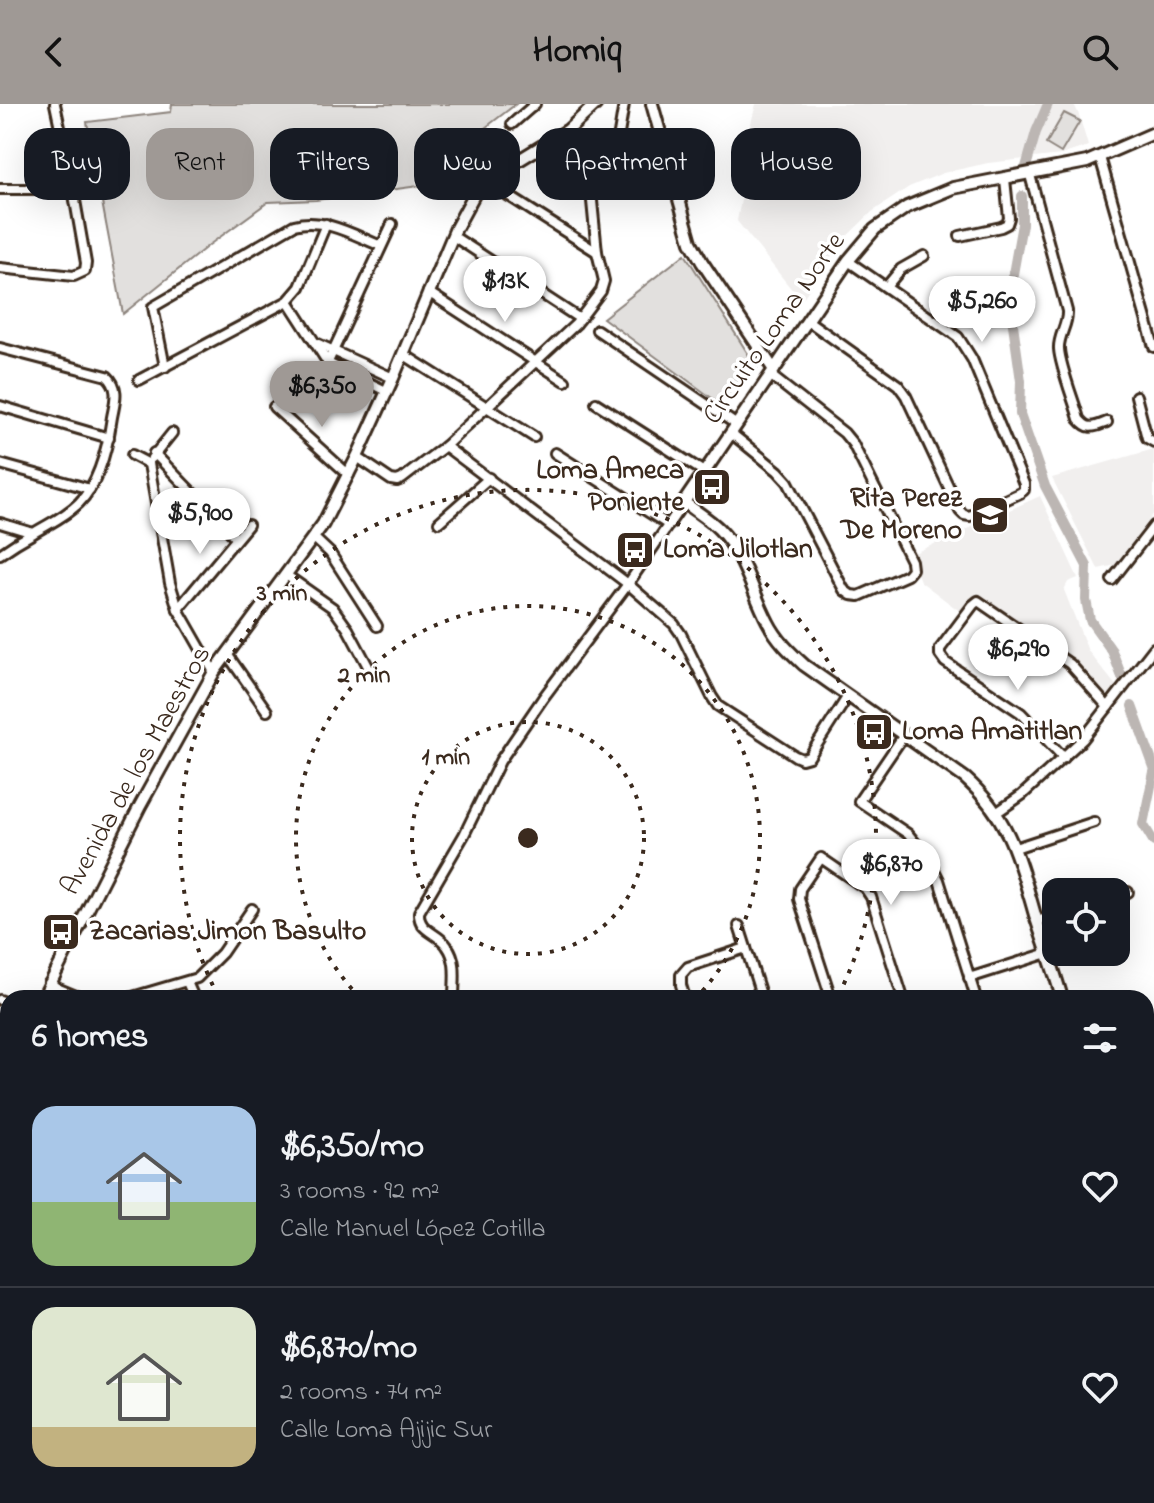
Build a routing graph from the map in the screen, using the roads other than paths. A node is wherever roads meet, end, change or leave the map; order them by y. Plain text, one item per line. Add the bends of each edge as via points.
1 (55, 104) edge
2 (535, 104) edge
3 (596, 104) edge
4 (624, 104) edge
5 (652, 104) edge
6 (512, 124) dead end
7 (60, 128) edge
8 (1154, 133) edge
9 (1100, 157) junction
10 (520, 159) edge
11 (1030, 175) junction
12 (1005, 179) junction
13 (0, 189) edge
14 (24, 189) edge
15 (75, 200) edge
16 (471, 200) edge
17 (515, 200) edge
18 (326, 224) junction
19 (392, 224) dead end
20 (453, 236) junction
21 (960, 236) dead end
22 (381, 246) junction
23 (597, 252) junction
24 (924, 256) dead end
25 (848, 261) junction
26 (0, 268) edge
27 (886, 287) junction
28 (428, 292) junction
29 (288, 301) junction
30 (580, 319) junction
31 (807, 320) junction
32 (597, 330) dead end
33 (315, 343) junction
34 (1154, 347) edge
35 (0, 348) edge
36 (333, 351) junction
37 (403, 354) junction
38 (328, 363) junction
39 (534, 363) junction
40 (165, 367) junction
41 (772, 372) junction
42 (321, 377) dead end
43 (393, 378) junction
44 (139, 380) dead end
45 (565, 381) dead end
46 (386, 391) junction
47 (1136, 396) dead end
48 (596, 403) dead end
49 (0, 406) edge
50 (486, 406) junction
51 (274, 407) dead end
52 (1107, 422) dead end
53 (734, 429) junction
54 (172, 433) dead end
55 (534, 437) dead end
56 (109, 438) junction
57 (1154, 442) edge
58 (445, 446) junction
59 (154, 453) junction
60 (555, 453) dead end
61 (132, 455) dead end
62 (357, 457) junction
63 (0, 464) edge
64 (149, 464) junction
65 (704, 472) junction
66 (349, 475) junction
67 (489, 478) junction
68 (90, 489) junction
69 (684, 502) junction
70 (439, 522) dead end
71 (0, 523) edge
72 (248, 525) dead end
73 (669, 525) junction
74 (1154, 526) edge
75 (33, 533) junction
76 (313, 537) junction
77 (236, 538) junction
78 (0, 554) edge
79 (286, 575) junction
80 (1112, 580) dead end
81 (628, 584) junction
82 (178, 609) junction
83 (377, 626) dead end
84 (1153, 652) edge
85 (227, 654) junction
86 (370, 670) dead end
87 (214, 672) junction
88 (848, 696) junction
89 (1108, 707) junction
90 (267, 711) dead end
91 (904, 735) junction
92 (1064, 758) junction
93 (996, 813) junction
94 (1094, 822) dead end
95 (1015, 848) junction
96 (252, 909) dead end
97 (1042, 919) edge
98 (1037, 921) junction
99 (739, 926) dead end
100 (1042, 936) edge
101 (746, 948) junction
102 (1042, 955) edge
103 (1052, 966) edge
104 (969, 978) junction
105 (187, 982) junction
106 (49, 983) junction
107 (46, 990) edge
108 (64, 990) edge
109 (158, 990) edge
110 (190, 990) edge
111 (454, 990) edge
112 (683, 990) edge
113 (759, 990) edge
114 (828, 990) edge
115 (900, 990) edge
116 (973, 990) edge
117 (1060, 990) edge

1 - 7 street
2 - 6 street
3 - 10 street via 568,130
4 - 23 street via 619,134 591,191
5 - 41 street via 691,242
8 - 9 street, Circuito Loma Norte
9 - 11 street, Circuito Loma Norte
9 - 34 street
11 - 12 street, Circuito Loma Norte
11 - 52 street via 1067,311 1059,353 1079,419 1093,428
12 - 21 street via 1007,224
12 - 25 street, Circuito Loma Norte via 953,188 907,207 875,229
13 - 14 street
15 - 26 street via 85,271 74,276
16 - 20 street, Avenida de los Maestros
17 - 23 street
18 - 22 street
18 - 29 street via 300,287
18 - 40 street via 294,225 154,306
19 - 22 street
20 - 28 street, Avenida de los Maestros
20 - 30 street
22 - 36 street
23 - 30 street via 604,281
24 - 27 street via 901,269
25 - 27 street
25 - 31 street, Circuito Loma Norte
27 - 31 street via 964,346 1024,484 1020,493 964,515 898,385
28 - 37 street, Avenida de los Maestros
28 - 39 street
29 - 33 street
29 - 40 street
30 - 39 street
31 - 41 street, Circuito Loma Norte
32 - 53 street
33 - 36 street
33 - 38 street
35 - 56 street via 107,376 116,391
36 - 38 street
36 - 43 street
37 - 43 street, Avenida de los Maestros
37 - 50 street
38 - 42 street
38 - 46 street
39 - 45 street
39 - 50 street
40 - 44 street
41 - 53 street, Circuito Loma Norte
41 - 53 street via 853,444 912,569 859,596 844,590 788,482
43 - 46 street, Avenida de los Maestros
46 - 62 street, Avenida de los Maestros
47 - 57 street via 1147,438
48 - 65 street
49 - 56 street
50 - 55 street
50 - 58 street
51 - 66 street
53 - 65 street, Circuito Loma Norte
54 - 59 street
56 - 68 street
58 - 62 street via 397,481
58 - 67 street
59 - 64 street
59 - 77 street
60 - 73 street
61 - 64 street
62 - 66 street, Avenida de los Maestros
63 - 68 street
64 - 82 street
65 - 69 street, Circuito Loma Norte
66 - 76 street, Avenida de los Maestros
67 - 70 street
67 - 81 street
68 - 75 street via 58,520
69 - 73 street, Circuito Loma Norte
69 - 88 street via 719,529 736,552 782,645
71 - 75 street
72 - 77 street
73 - 81 street, Circuito Loma Norte
74 - 80 street
75 - 78 street
76 - 79 street, Avenida de los Maestros
76 - 83 street via 330,553
77 - 82 street
79 - 85 street, Avenida de los Maestros
79 - 86 street via 333,608
81 - 88 street via 674,624 718,706 802,759 809,757
81 - 111 street, Circuito Loma Norte via 500,761 419,912 425,929 441,939 455,963
82 - 87 street
84 - 89 street
85 - 87 street, Avenida de los Maestros
85 - 90 street
87 - 106 street, Avenida de los Maestros
88 - 91 street
89 - 92 street via 1087,741
89 - 92 street via 1070,664 978,601 940,655 1021,713
91 - 93 street via 965,778
91 - 104 street via 859,801 908,834 929,860
92 - 93 street
93 - 95 street
94 - 95 street
95 - 98 street
96 - 105 street via 222,953
97 - 98 street
98 - 100 street
99 - 101 street
101 - 112 street via 688,967 681,975
101 - 113 street
102 - 104 street
103 - 117 street
104 - 116 street
105 - 109 street
105 - 110 street
106 - 107 street, Avenida de los Maestros
106 - 108 street
114 - 115 street via 799,899 821,858 871,897

